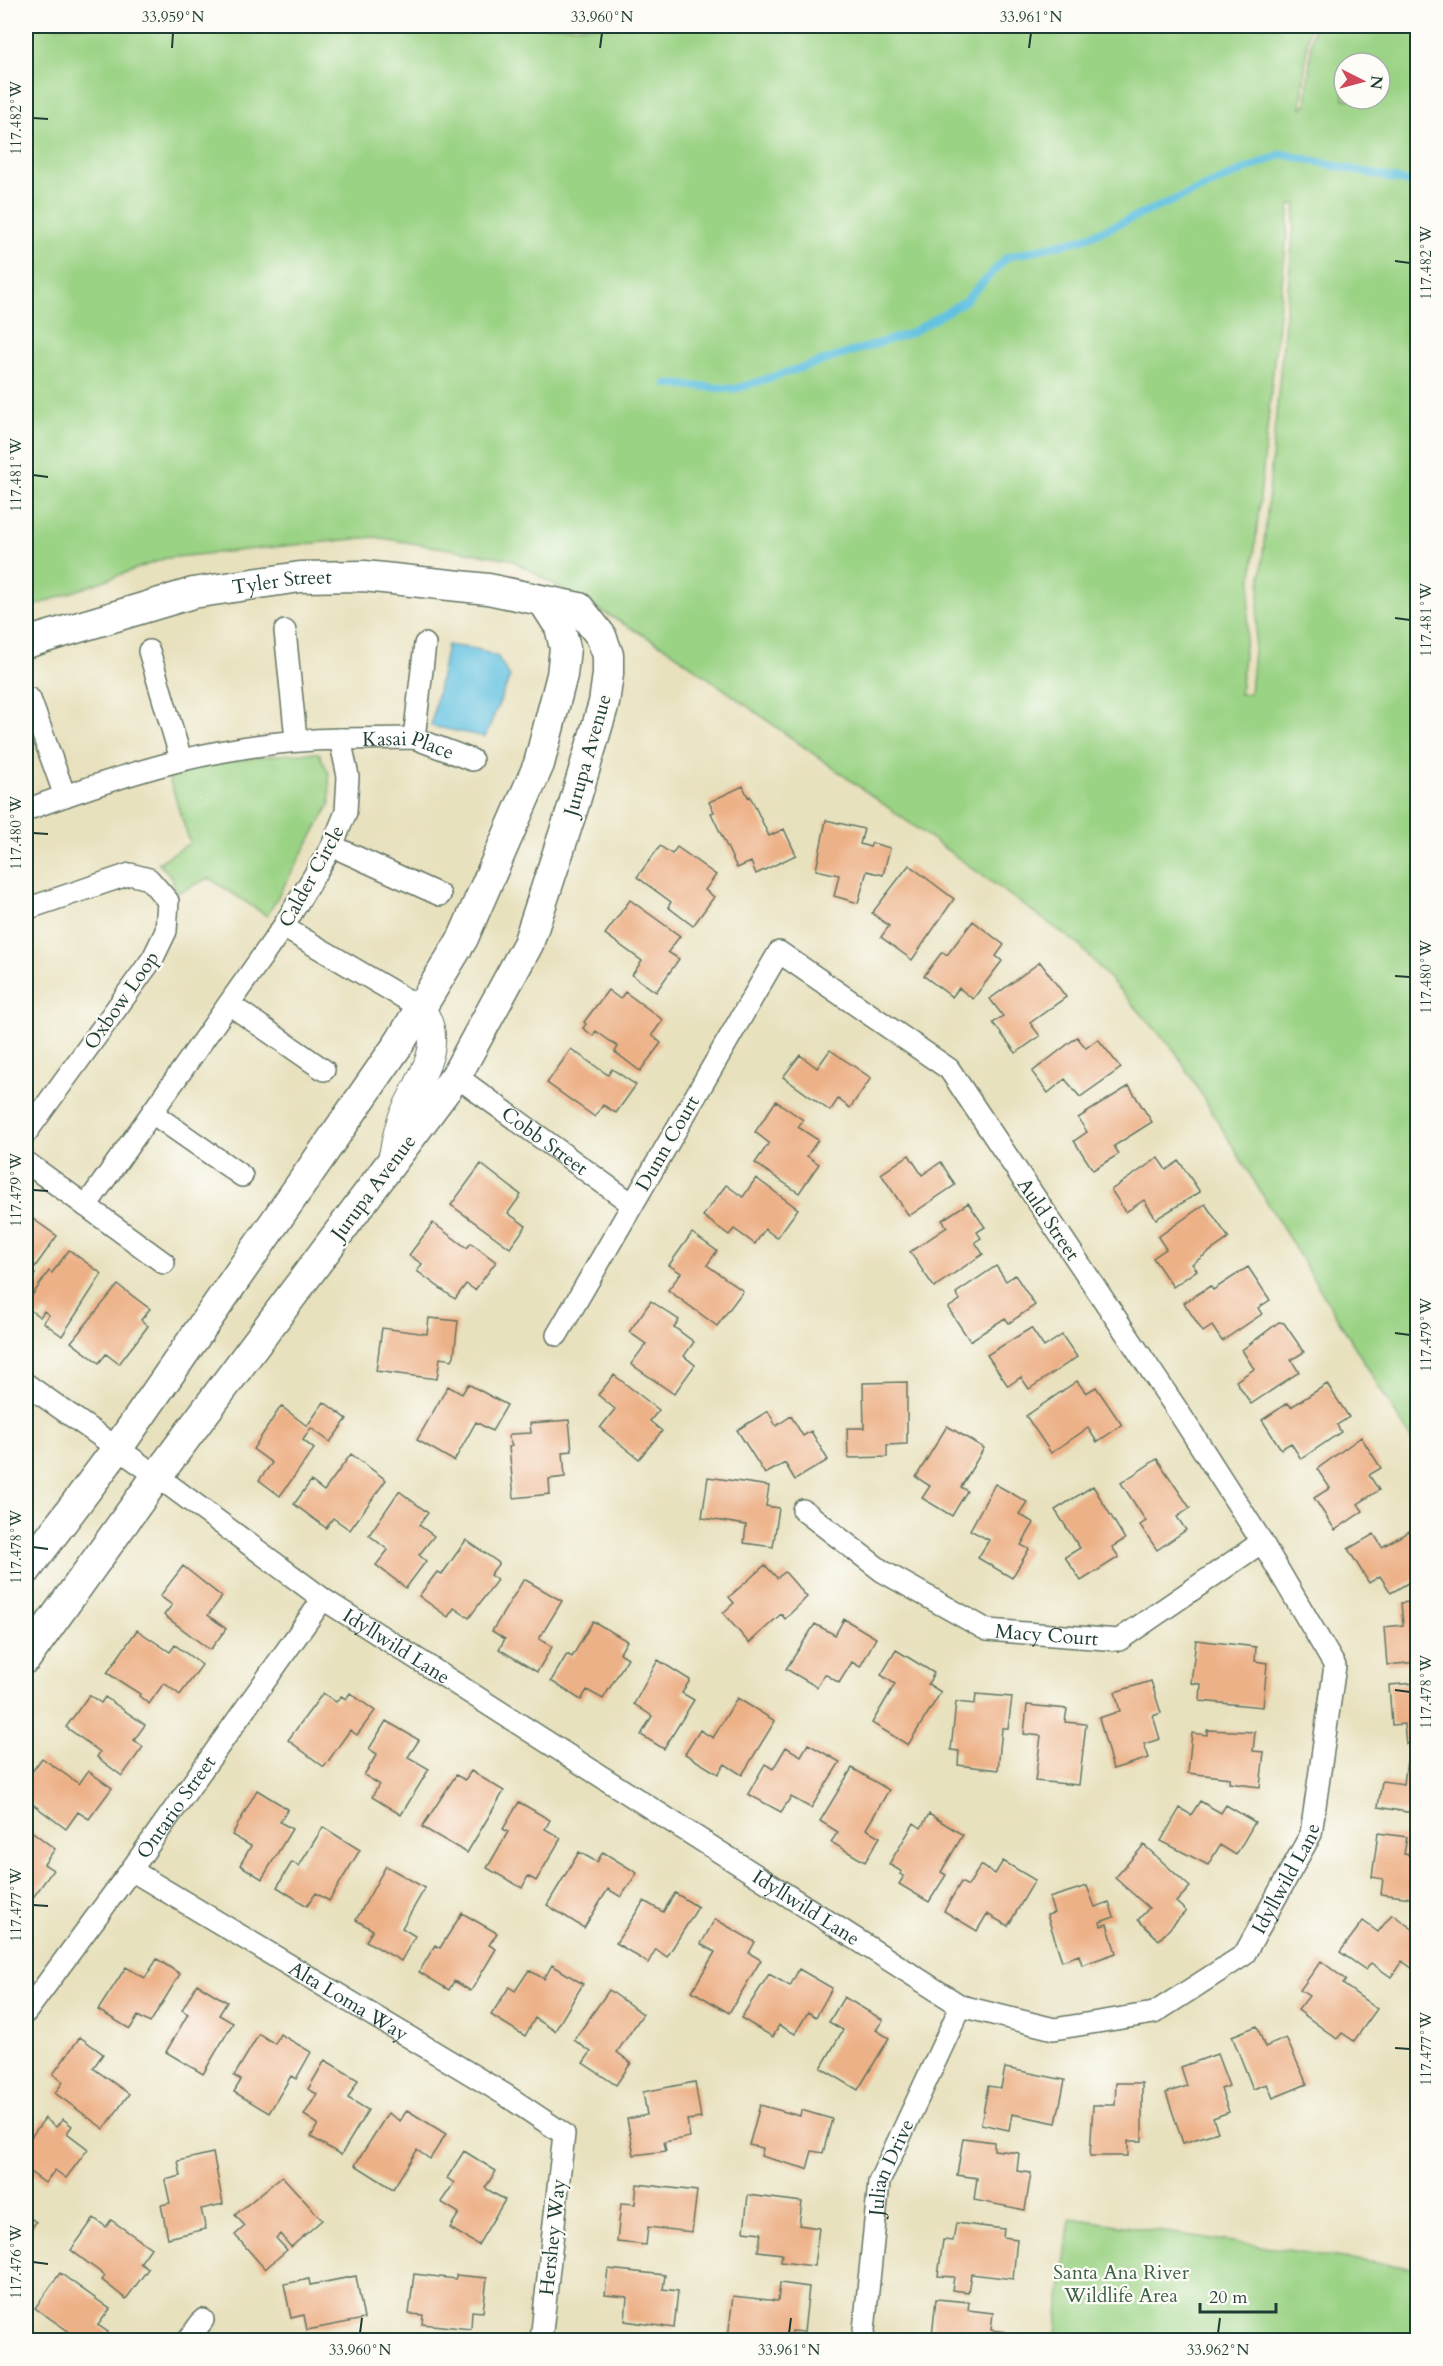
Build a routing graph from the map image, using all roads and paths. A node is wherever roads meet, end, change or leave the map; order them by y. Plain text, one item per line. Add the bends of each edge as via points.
1 (544, 602) junction
2 (285, 631) dead end
3 (26, 643) edge
4 (425, 644) dead end
5 (148, 651) dead end
6 (30, 699) dead end
7 (414, 738) junction
8 (296, 739) junction
9 (340, 739) junction
10 (181, 759) junction
11 (472, 760) dead end
12 (65, 796) junction
13 (26, 810) edge
14 (332, 846) junction
15 (440, 895) dead end
16 (26, 909) edge
17 (283, 927) junction
18 (779, 952) joint
19 (229, 1004) junction
20 (421, 1008) junction
21 (324, 1070) dead end
22 (456, 1076) junction
23 (152, 1113) junction
24 (26, 1133) edge
25 (26, 1162) edge
26 (391, 1164) junction
27 (242, 1176) dead end
28 (632, 1204) junction
29 (86, 1206) junction
30 (164, 1263) dead end
31 (557, 1335) dead end
32 (26, 1384) edge
33 (117, 1449) junction
34 (157, 1476) junction
35 (803, 1510) dead end
36 (1262, 1542) junction
37 (26, 1570) edge
38 (323, 1599) junction
39 (26, 1658) edge
40 (131, 1870) junction
41 (961, 2006) junction
42 (26, 2012) edge
43 (564, 2134) joint
44 (203, 2319) dead end
45 (188, 2340) edge
46 (541, 2340) edge
47 (863, 2340) edge

1 - 3 main road, Tyler Street via 422,581 300,576 193,593
1 - 20 main road via 560,627 565,648 539,764 463,938
1 - 22 main road, Jurupa Avenue via 579,608 601,636 608,655 604,703 528,944
2 - 8 street
4 - 7 street
5 - 10 street
6 - 12 street
7 - 9 street, Kasai Place
7 - 11 street, Kasai Place
8 - 9 street
8 - 10 street
9 - 14 street, Calder Circle via 348,776 346,812
10 - 12 street
12 - 13 street
14 - 15 street
14 - 17 street, Calder Circle
16 - 24 street, Oxbow Loop via 130,874 150,879 168,901 166,931 153,958
17 - 19 street, Calder Circle
17 - 20 street
18 - 28 street, Dunn Court
18 - 36 street, Auld Street via 950,1069
19 - 21 street
19 - 23 street, Calder Circle
20 - 26 street via 431,1021 431,1048 400,1120
20 - 33 main road
22 - 26 main road, Jurupa Avenue
22 - 28 street, Cobb Street
23 - 27 street
23 - 29 street, Calder Circle
25 - 29 street
26 - 34 main road, Jurupa Avenue
28 - 31 street, Dunn Court
29 - 30 street
32 - 33 street, Idyllwild Lane
33 - 34 street, Idyllwild Lane
33 - 37 main road
34 - 38 street, Idyllwild Lane
34 - 39 main road, Jurupa Avenue
35 - 36 street, Macy Court via 882,1571 987,1630 1119,1640
36 - 41 street, Idyllwild Lane via 1335,1666 1311,1834 1244,1955 1154,2013 1054,2029
38 - 40 street, Ontario Street
38 - 41 street, Idyllwild Lane
40 - 42 street, Ontario Street
40 - 43 street, Alta Loma Way
41 - 47 street, Julian Drive via 879,2182
43 - 46 street, Hershey Way
44 - 45 street

